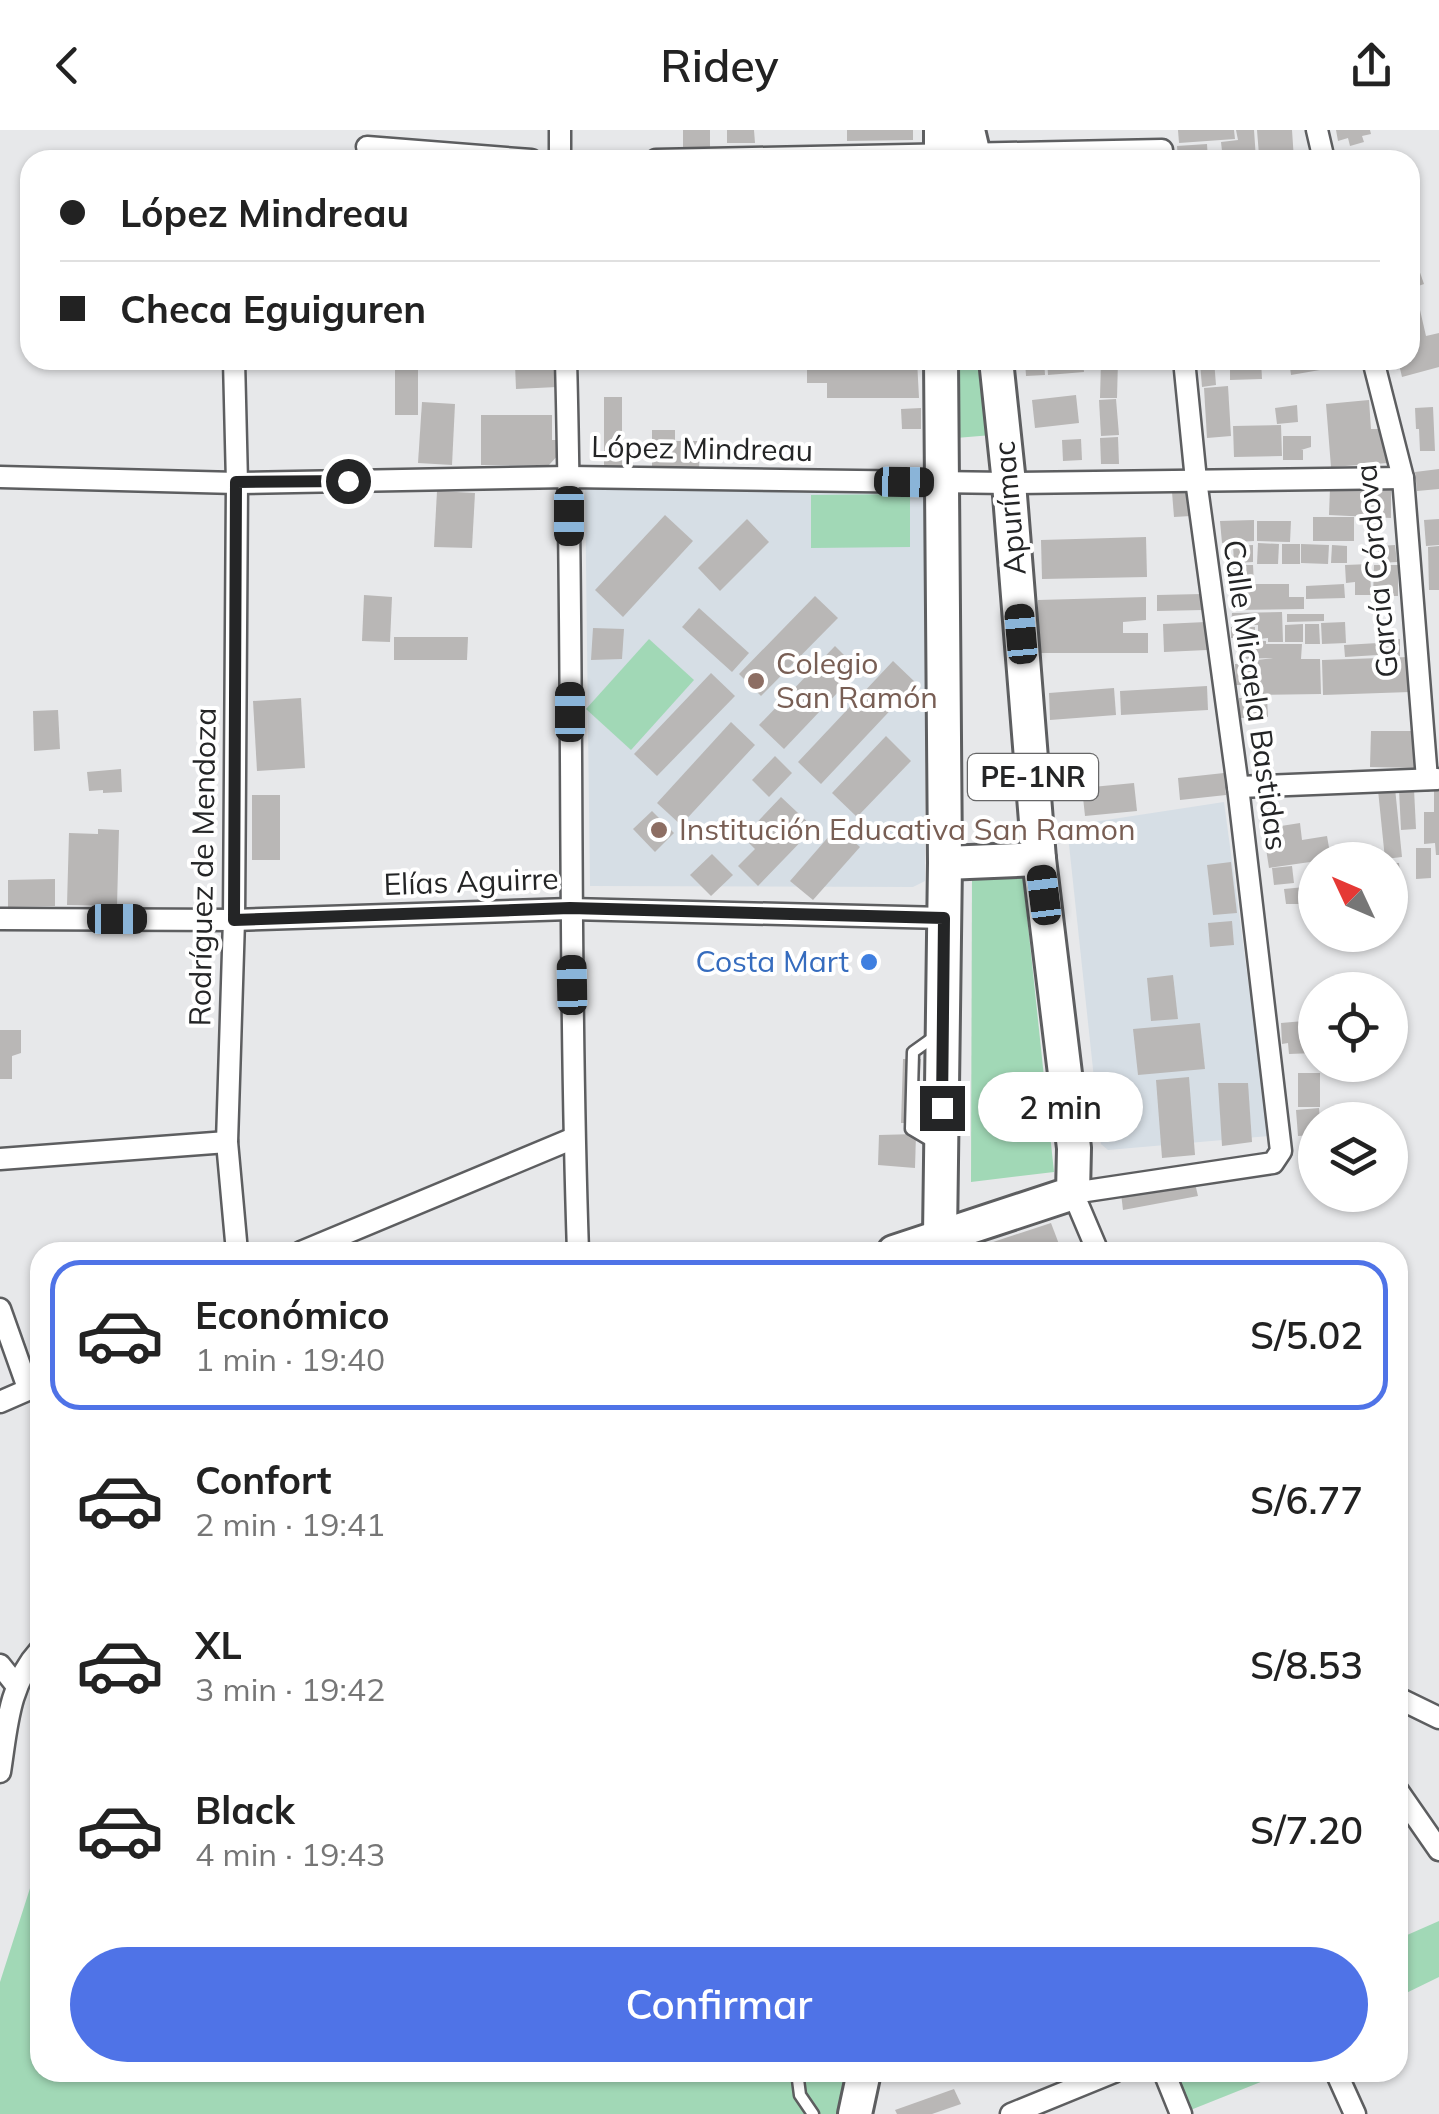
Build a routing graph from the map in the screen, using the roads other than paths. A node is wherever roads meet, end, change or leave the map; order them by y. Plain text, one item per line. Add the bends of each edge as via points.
1 (368, 147) dead end
2 (1162, 147) edge
3 (941, 148) edge
4 (972, 148) edge
5 (406, 150) edge
6 (894, 150) edge
7 (234, 370) edge
8 (566, 370) edge
9 (941, 370) edge
10 (997, 370) edge
11 (1185, 370) edge
12 (1376, 370) edge
13 (0, 477) edge
14 (569, 477) junction
15 (1402, 478) junction
16 (1196, 480) junction
17 (236, 482) junction
18 (941, 482) junction
19 (1009, 483) junction
20 (1433, 779) edge
21 (1238, 787) junction
22 (1040, 859) junction
23 (946, 863) junction
24 (570, 908) junction
25 (944, 918) junction
26 (0, 919) edge
27 (234, 920) junction
28 (574, 1138) junction
29 (227, 1142) junction
30 (0, 1160) edge
31 (1073, 1194) junction
32 (236, 1242) edge
33 (325, 1242) edge
34 (578, 1242) edge
35 (944, 1242) edge
36 (949, 1242) edge
37 (1094, 1242) edge
38 (0, 1310) edge
39 (30, 1377) edge
40 (30, 1388) edge
41 (0, 1402) edge
42 (30, 1660) edge
43 (0, 1665) edge
44 (16, 1685) junction
45 (1408, 1703) edge
46 (1439, 1718) edge
47 (0, 1772) edge
48 (1408, 1805) edge
49 (1439, 1850) edge
50 (798, 2082) edge
51 (862, 2082) edge
52 (1089, 2082) edge
53 (1168, 2082) edge
54 (1341, 2082) edge
55 (813, 2114) edge
56 (855, 2114) edge
57 (1011, 2114) edge
58 (1182, 2114) edge
59 (1356, 2114) edge

1 - 5 street
2 - 4 street
3 - 4 street
3 - 6 street
7 - 17 street, Rodríguez de Mendoza
8 - 14 street
9 - 18 main road
10 - 19 main road, Apurímac / PE-1NR
11 - 16 street, Calle Micaela Bastidas
12 - 15 street, García Córdova
13 - 17 street, López Mindreau
14 - 17 street, López Mindreau
14 - 18 street, López Mindreau
14 - 24 street
15 - 16 street, López Mindreau
15 - 20 street, García Córdova
16 - 19 street, López Mindreau
16 - 21 street, Calle Micaela Bastidas
17 - 27 street, Rodríguez de Mendoza
18 - 19 street, López Mindreau
18 - 23 main road
19 - 22 main road, Apurímac / PE-1NR
20 - 21 street
21 - 31 street, Calle Micaela Bastidas via 1281,1151 1273,1163
22 - 23 main road
22 - 31 main road, Apurímac / PE-1NR via 1074,1148
23 - 25 main road
24 - 25 street, Elías Aguirre
24 - 27 street, Elías Aguirre
24 - 28 street
25 - 35 main road
26 - 27 street, Elías Aguirre
27 - 29 street, Rodríguez de Mendoza
28 - 33 street
28 - 34 street
29 - 30 street
29 - 32 street, Rodríguez de Mendoza
31 - 36 main road
31 - 37 street
38 - 39 street
40 - 41 street
42 - 44 street
43 - 44 street
44 - 47 street
45 - 46 street
48 - 49 street
50 - 55 lane
51 - 56 main road
52 - 57 street
53 - 58 street
54 - 59 street

